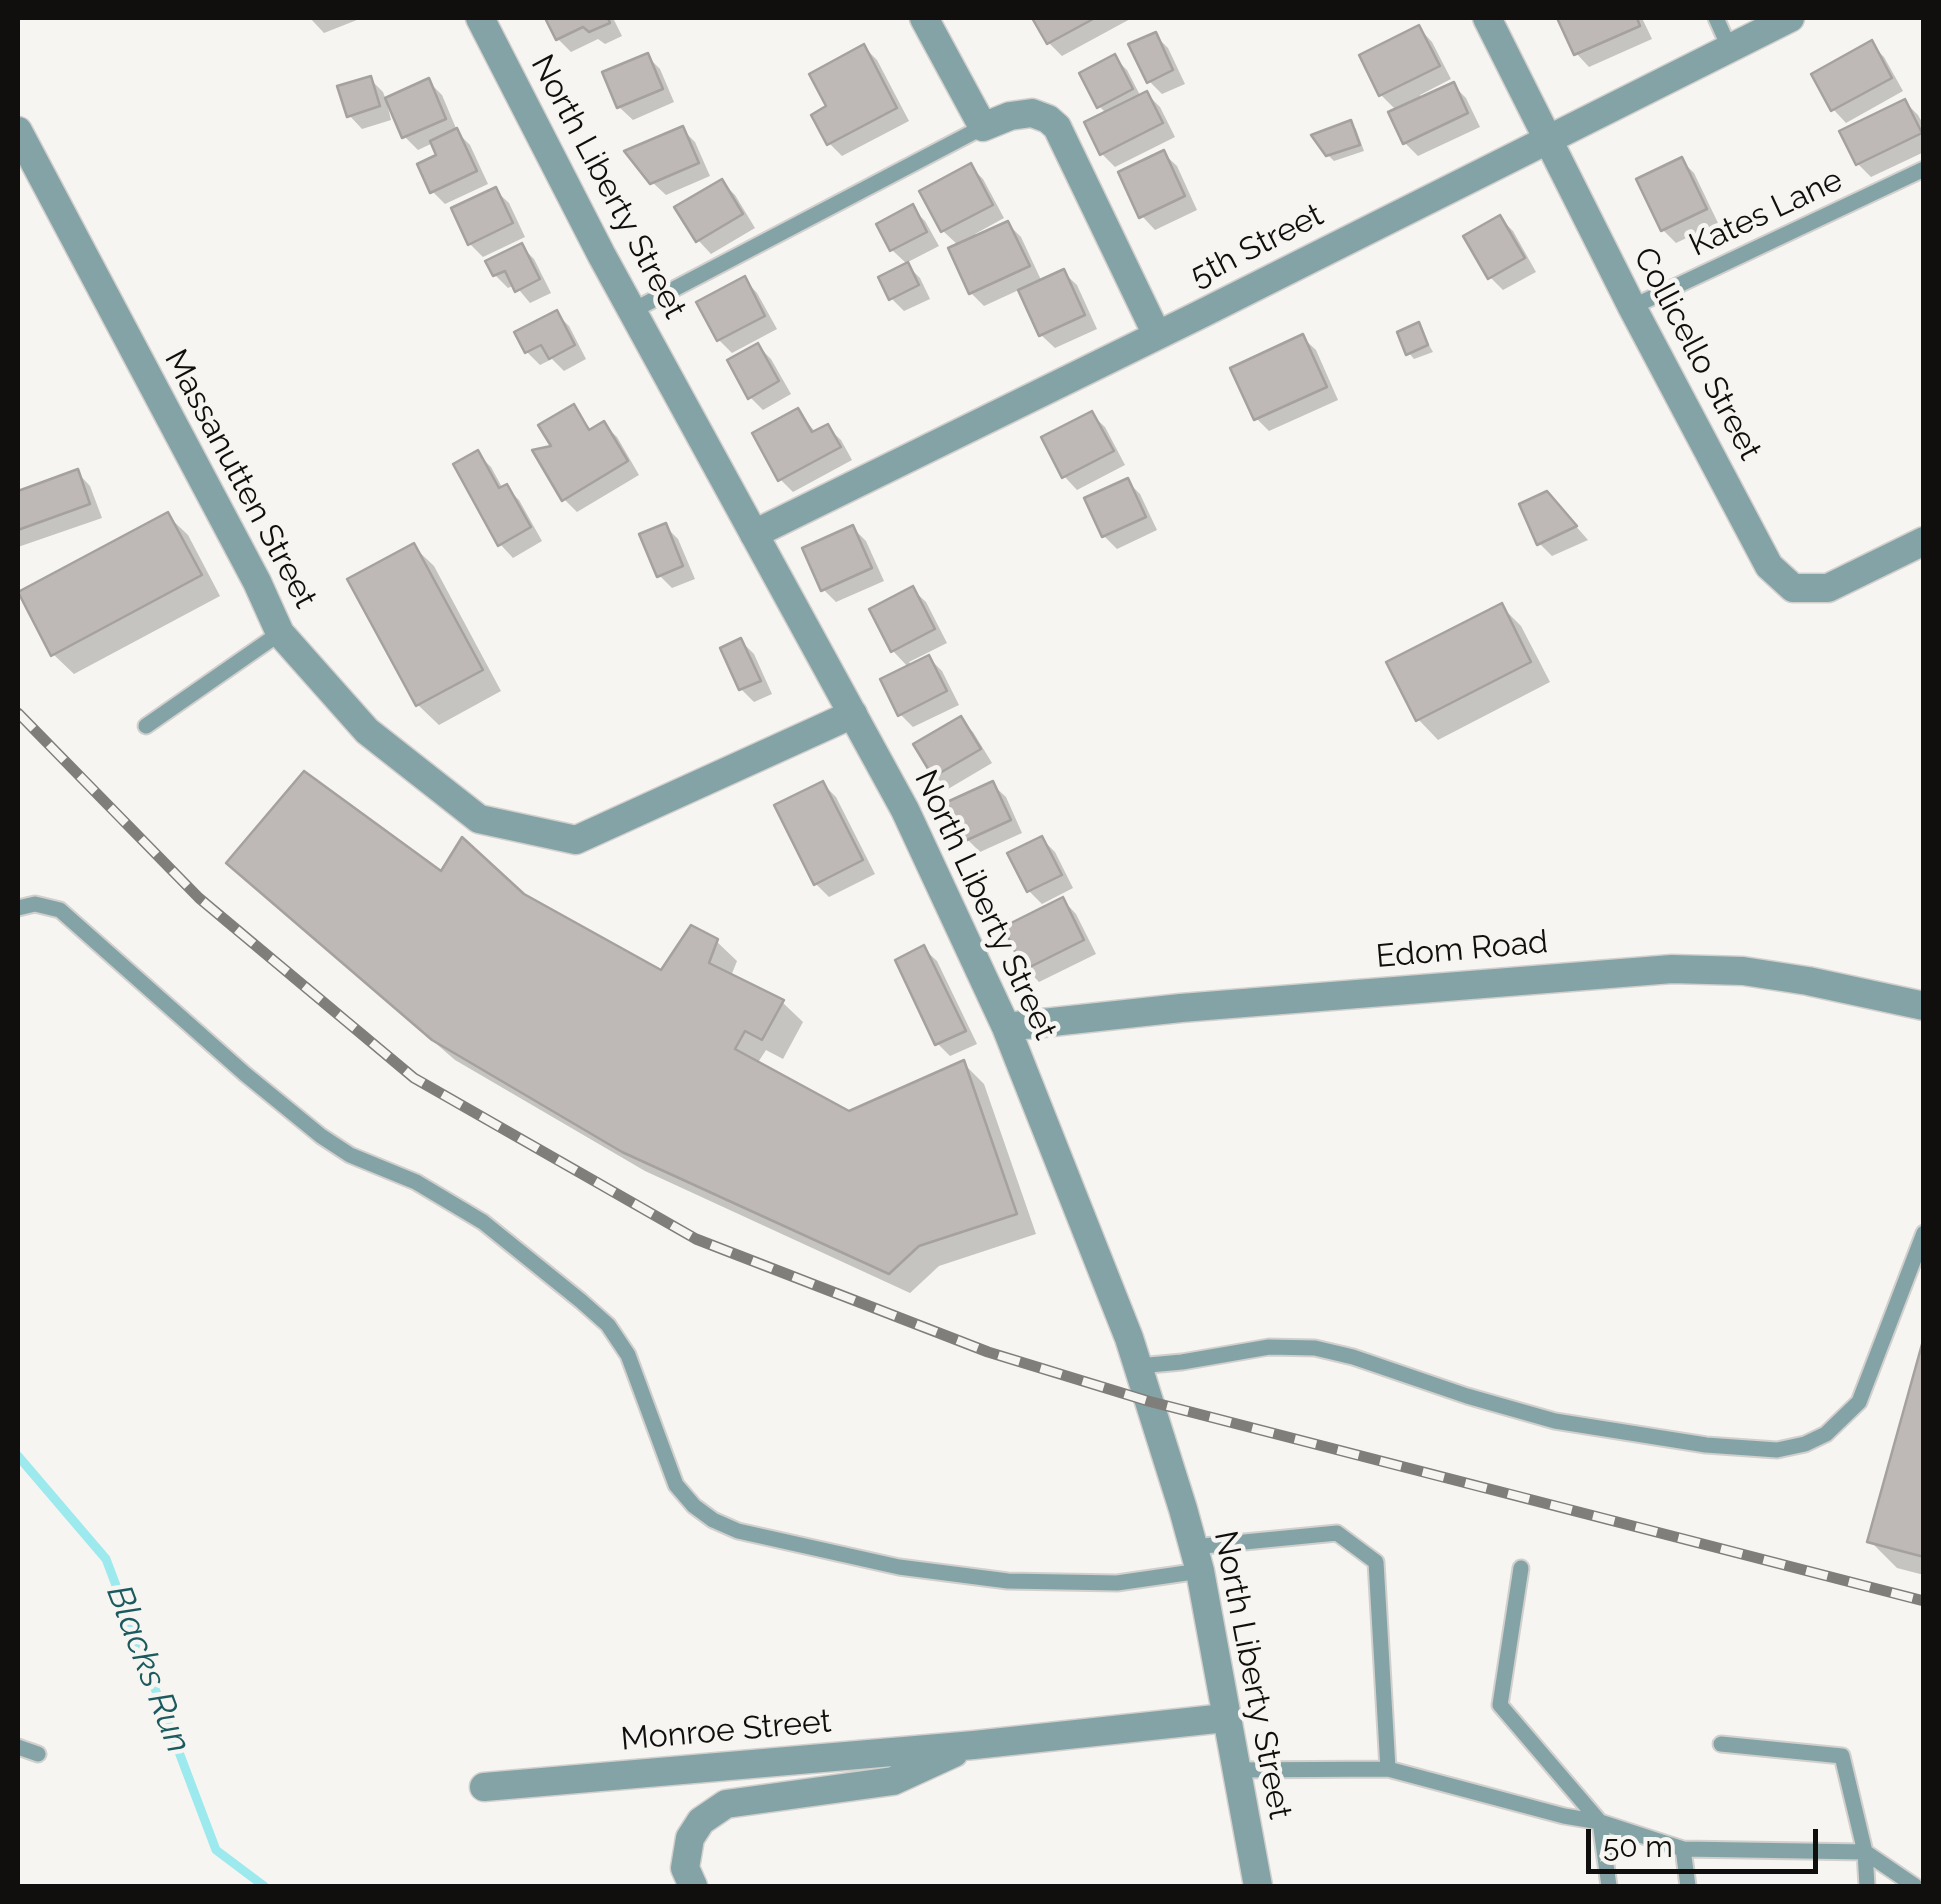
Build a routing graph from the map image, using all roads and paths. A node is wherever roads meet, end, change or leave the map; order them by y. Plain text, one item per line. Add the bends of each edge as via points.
1 (480, 18) edge
2 (924, 18) edge
3 (1487, 18) edge
4 (1716, 18) edge
5 (1790, 18) edge
6 (1730, 47) junction
7 (983, 126) junction
8 (18, 132) edge
9 (1547, 138) junction
10 (1924, 169) edge
11 (1632, 307) junction
12 (632, 311) junction
13 (1157, 335) junction
14 (754, 534) junction
15 (1924, 540) edge
16 (280, 633) junction
17 (852, 714) junction
18 (146, 726) dead end
19 (18, 908) edge
20 (1924, 1006) edge
21 (1006, 1027) junction
22 (1924, 1233) edge
23 (1138, 1366) junction
24 (1196, 1559) junction
25 (1521, 1568) dead end
26 (1225, 1718) junction
27 (1721, 1744) dead end
28 (974, 1745) junction
29 (18, 1747) edge
30 (38, 1754) dead end
31 (1388, 1768) junction
32 (1236, 1770) junction
33 (484, 1787) dead end
34 (1600, 1822) junction
35 (1683, 1849) junction
36 (1866, 1852) junction
37 (693, 1886) edge
38 (1258, 1886) edge
39 (1608, 1886) edge
40 (1688, 1886) edge
41 (1867, 1886) edge
42 (1915, 1886) edge

1 - 12 street, North Liberty Street
2 - 7 street
3 - 9 street, Collicello Street
4 - 6 lane
5 - 6 street, 5th Street
6 - 9 street, 5th Street
7 - 12 lane
7 - 13 street via 1032,113 1058,128
8 - 16 street, Massanutten Street
9 - 11 street, Collicello Street
9 - 13 street, 5th Street
10 - 11 lane, Kates Lane
11 - 15 street, Collicello Street via 1769,566 1793,588 1828,588
12 - 14 street, North Liberty Street
13 - 14 street, 5th Street
14 - 17 street, North Liberty Street
16 - 17 street, Massanutten Street via 367,731 479,819 576,840
16 - 18 lane
17 - 21 street, North Liberty Street via 905,810
19 - 24 lane via 60,910 322,1136 483,1222 581,1300 628,1354 676,1485 713,1520 738,1532 899,1567 1008,1581 1117,1583
20 - 21 street, Edom Road via 1792,978 1672,969
21 - 23 street, North Liberty Street
22 - 23 lane via 1859,1402 1826,1434 1777,1450 1555,1421 1315,1348
23 - 24 street, North Liberty Street
24 - 26 street, North Liberty Street
24 - 31 lane via 1338,1532 1376,1562
25 - 34 lane via 1500,1705
26 - 28 street, Monroe Street
26 - 32 street, North Liberty Street
27 - 36 lane via 1842,1756
28 - 33 street, Monroe Street
28 - 37 street, Monroe Street via 893,1780 726,1804 690,1838 686,1868
29 - 30 lane
31 - 32 lane
31 - 34 lane
32 - 38 street, North Liberty Street
34 - 35 lane
34 - 39 lane
35 - 36 lane
35 - 40 lane
36 - 41 lane
36 - 42 lane

